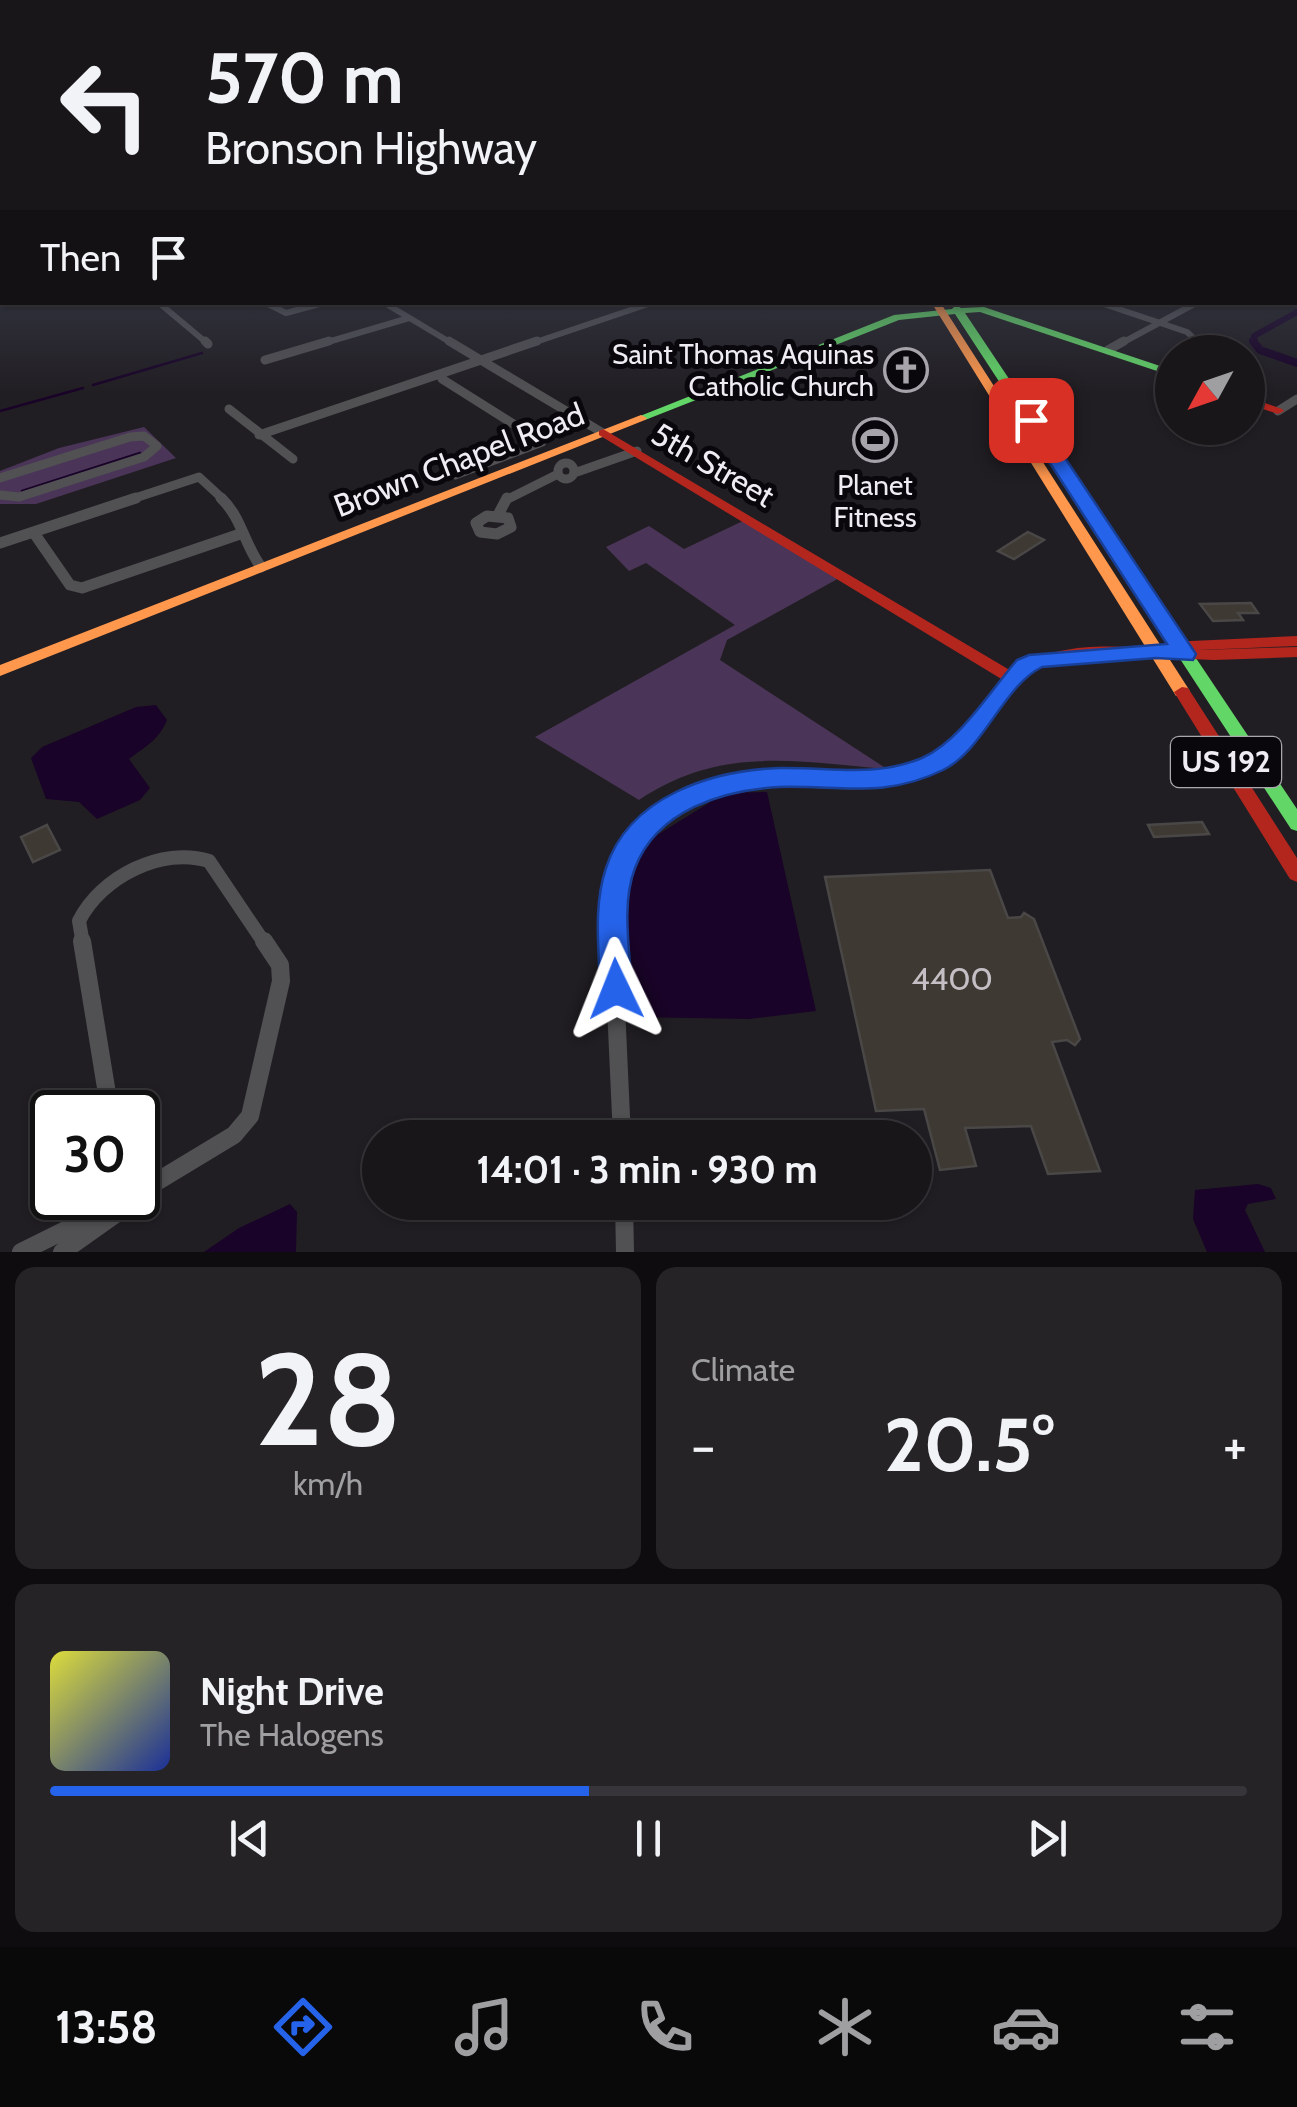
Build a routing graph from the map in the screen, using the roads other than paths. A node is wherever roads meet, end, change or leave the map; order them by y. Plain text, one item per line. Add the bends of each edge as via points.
1 (162, 305) edge
2 (270, 305) edge
3 (316, 305) edge
4 (388, 305) edge
5 (645, 305) edge
6 (1107, 305) edge
7 (1192, 305) edge
8 (946, 306) edge
9 (409, 318) junction
10 (1158, 323) junction
11 (1193, 335) edge
12 (208, 344) dead end
13 (1108, 350) junction
14 (265, 360) dead end
15 (481, 360) junction
16 (1155, 367) edge
17 (442, 379) dead end
18 (1297, 399) edge
19 (1265, 406) edge
20 (1004, 408) junction
21 (229, 409) dead end
22 (1278, 411) joint
23 (603, 433) junction
24 (258, 435) junction
25 (1024, 440) junction
26 (1044, 440) junction
27 (636, 451) junction
28 (544, 456) junction
29 (293, 458) dead end
30 (1056, 458) junction
31 (497, 459) junction
32 (512, 469) junction
33 (558, 470) junction
34 (456, 474) dead end
35 (0, 478) edge
36 (1058, 494) junction
37 (0, 495) edge
38 (498, 514) dead end
39 (1104, 531) junction
40 (34, 532) junction
41 (243, 533) junction
42 (0, 544) edge
43 (261, 567) junction
44 (1297, 640) edge
45 (1182, 649) junction
46 (1156, 650) junction
47 (1297, 652) edge
48 (0, 671) edge
49 (1014, 679) junction
50 (1297, 824) edge
51 (1297, 874) edge
52 (106, 1090) edge
53 (621, 1120) edge
54 (160, 1180) edge
55 (84, 1220) edge
56 (107, 1220) edge
57 (625, 1220) edge
58 (21, 1252) edge
59 (62, 1252) edge
60 (626, 1252) edge

1 - 12 street
2 - 3 street via 286,313
4 - 9 street, 5th Street
5 - 15 street
6 - 10 street
7 - 10 street
8 - 13 main road, Brown Chapel Road via 1005,314
8 - 20 main road, US 192
8 - 23 main road, Brown Chapel Road via 883,322
8 - 26 main road, US 192
9 - 14 street
9 - 15 street, 5th Street
10 - 11 street
10 - 13 street
13 - 16 main road, Brown Chapel Road
15 - 23 street, 5th Street
15 - 24 street
17 - 31 street via 542,442
18 - 22 street
19 - 22 main road
20 - 25 main road, US 192
20 - 26 main road via 1027,434
21 - 24 street
23 - 27 main road, 5th Street
23 - 28 main road, Brown Chapel Road
24 - 29 street
25 - 30 main road
25 - 36 main road, US 192
26 - 30 main road, US 192
27 - 33 street via 577,472 573,466
27 - 49 main road, 5th Street
28 - 32 main road, Brown Chapel Road
28 - 33 street
30 - 39 main road, US 192
31 - 32 street
31 - 34 street
32 - 43 main road, Brown Chapel Road
33 - 38 street via 509,495
35 - 37 street via 130,438 149,438 157,446 144,457 20,497
36 - 39 main road
36 - 46 main road, US 192
39 - 45 main road, US 192
40 - 41 street via 70,585 82,588
40 - 41 street via 199,477 238,514
40 - 42 street
41 - 43 street
43 - 48 main road, Brown Chapel Road
44 - 45 main road
45 - 46 main road
45 - 47 main road
45 - 50 main road, US 192
46 - 49 main road via 1053,656 1026,666
46 - 51 main road, US 192
49 - 53 street via 937,762 866,782 780,778 720,784 680,800 644,830 620,867 613,916
52 - 54 street via 79,920 83,906 158,860 183,854 209,860 280,965 281,982 250,1116 212,1150
55 - 58 street
56 - 59 street
57 - 60 street

